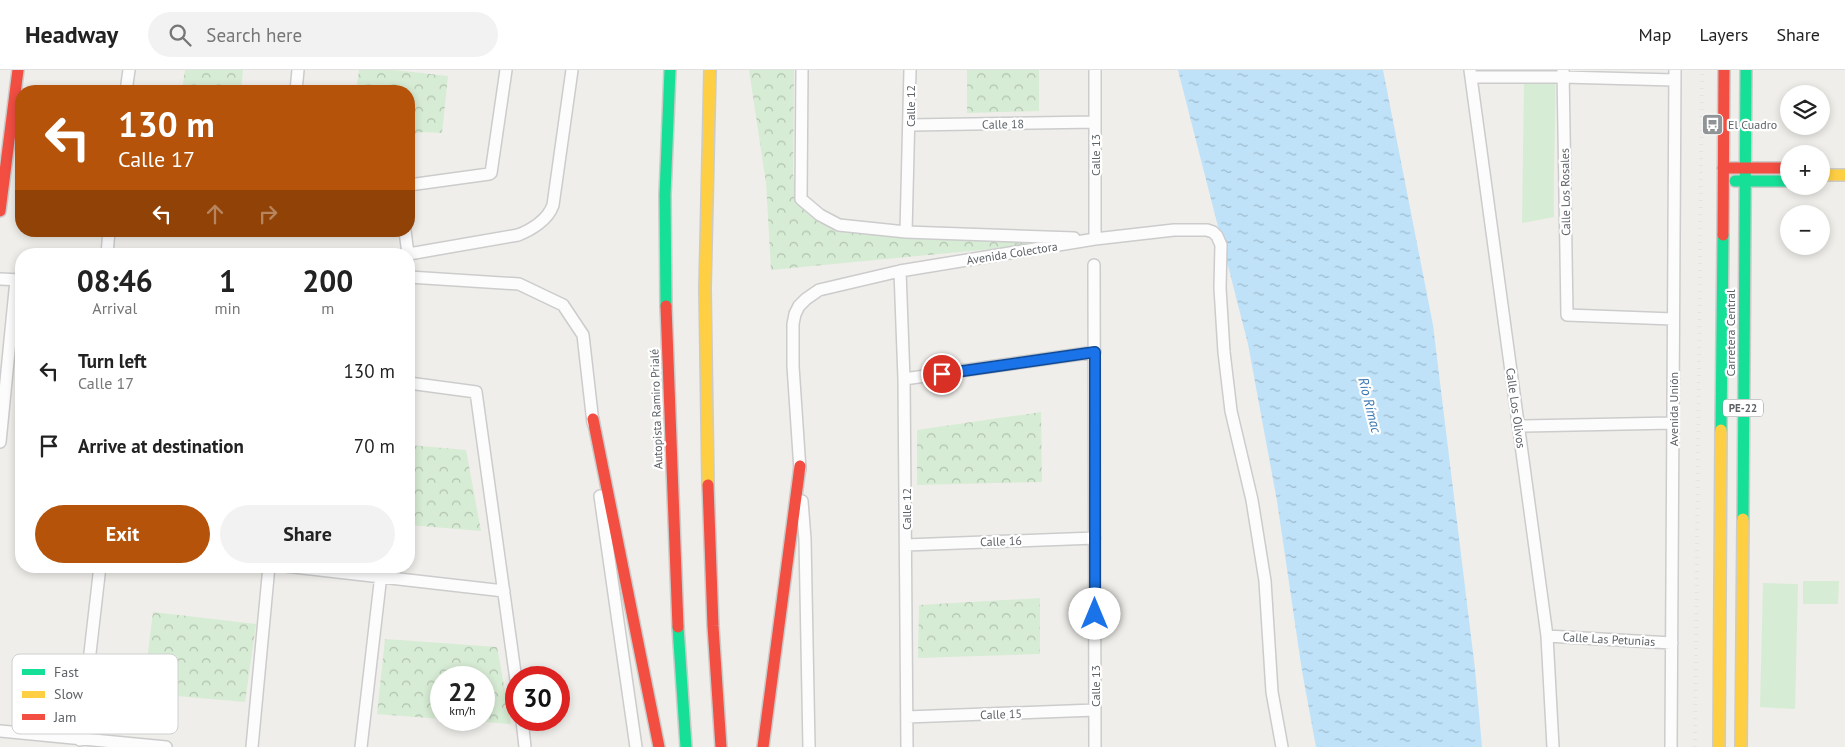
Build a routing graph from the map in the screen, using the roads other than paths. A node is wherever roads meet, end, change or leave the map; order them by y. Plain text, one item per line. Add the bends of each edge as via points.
1 (18, 70) edge
2 (129, 70) edge
3 (298, 70) edge
4 (506, 70) edge
5 (572, 70) edge
6 (670, 70) edge
7 (710, 70) edge
8 (802, 70) edge
9 (910, 70) edge
10 (1095, 70) edge
11 (1724, 70) edge
12 (1746, 70) edge
13 (1470, 73) edge
14 (1563, 73) edge
15 (1674, 75) edge
16 (16, 85) edge
17 (127, 85) edge
18 (297, 85) edge
19 (15, 94) edge
20 (1095, 122) junction
21 (910, 126) junction
22 (1723, 168) junction
23 (1745, 168) junction
24 (1780, 168) edge
25 (1830, 174) edge
26 (1845, 175) edge
27 (1723, 181) junction
28 (1744, 181) junction
29 (1780, 181) edge
30 (415, 184) edge
31 (0, 212) edge
32 (906, 232) junction
33 (1095, 239) junction
34 (415, 253) edge
35 (1094, 265) dead end
36 (900, 271) junction
37 (415, 277) edge
38 (0, 279) edge
39 (15, 280) edge
40 (15, 303) edge
41 (15, 312) edge
42 (13, 314) junction
43 (1674, 319) junction
44 (1095, 352) junction
45 (904, 379) junction
46 (415, 384) edge
47 (593, 419) junction
48 (1673, 423) junction
49 (1518, 426) junction
50 (0, 442) edge
51 (800, 466) junction
52 (1095, 538) junction
53 (906, 545) junction
54 (99, 573) edge
55 (268, 573) edge
56 (381, 573) edge
57 (393, 573) edge
58 (504, 591) junction
59 (1547, 636) junction
60 (1672, 643) junction
61 (90, 654) edge
62 (514, 666) edge
63 (1095, 710) junction
64 (907, 717) junction
65 (523, 731) edge
66 (27, 734) edge
67 (81, 734) edge
68 (80, 740) junction
69 (166, 747) edge
70 (252, 747) edge
71 (361, 747) edge
72 (525, 747) edge
73 (636, 747) edge
74 (659, 747) edge
75 (686, 747) edge
76 (721, 747) edge
77 (763, 747) edge
78 (810, 747) edge
79 (907, 747) edge
80 (1095, 747) edge
81 (1282, 747) edge
82 (1553, 747) edge
83 (1671, 747) edge
84 (1719, 747) edge
85 (1741, 747) edge

1 - 16 main road
2 - 17 street
3 - 18 street
4 - 30 street via 491,173
5 - 34 street via 553,205 549,214 518,235
6 - 75 main road, Autopista Ramiro Prialé via 665,287
7 - 76 main road via 704,286 705,408
8 - 32 street via 801,199 839,225
9 - 21 street, Calle 12
10 - 20 street, Calle 13
11 - 22 main road, Carretera Central / PE-22
12 - 23 main road, Carretera Central / PE-22
13 - 14 street
13 - 49 street, Calle Los Olivos
14 - 15 street
14 - 43 street, Calle Los Rosales via 1567,315
15 - 43 street, Avenida Unión
19 - 31 main road
20 - 21 street, Calle 18
20 - 33 street, Calle 13
21 - 32 street, Calle 12
22 - 23 main road
22 - 27 main road, Carretera Central / PE-22
23 - 24 main road
23 - 28 main road, Carretera Central / PE-22
25 - 26 main road
27 - 28 main road
27 - 84 main road, Carretera Central / PE-22
28 - 29 main road
28 - 85 main road, Carretera Central / PE-22
32 - 33 street
33 - 36 street, Avenida Colectora
33 - 81 street, Avenida Colectora via 1174,230 1207,230 1218,236 1221,245 1224,352 1232,411 1252,500 1265,581 1272,692
35 - 44 street, Calle 13
36 - 45 street, Calle 12
36 - 51 street, Avenida Colectora via 819,290 799,306 793,324 793,366
37 - 47 street via 519,284 563,305 580,328 585,346
38 - 39 street
40 - 42 street
41 - 42 street
42 - 50 street
43 - 48 street, Avenida Unión
44 - 45 street
44 - 52 street, Calle 13
45 - 53 street, Calle 12
46 - 58 street via 476,392
47 - 73 street via 602,515
47 - 74 main road
48 - 49 street
48 - 60 street, Avenida Unión
49 - 59 street, Calle Los Olivos
51 - 77 main road
51 - 78 street
52 - 53 street, Calle 16
52 - 63 street, Calle 13
53 - 64 street, Calle 12
54 - 61 street
55 - 70 street
56 - 71 street
57 - 58 street
58 - 62 street
59 - 60 street, Calle Las Petunias
59 - 82 street, Calle Los Olivos
60 - 83 street, Avenida Unión
63 - 64 street, Calle 15
63 - 80 street, Calle 13
64 - 79 street, Calle 12
65 - 72 street
66 - 68 street
67 - 68 street
68 - 69 street

